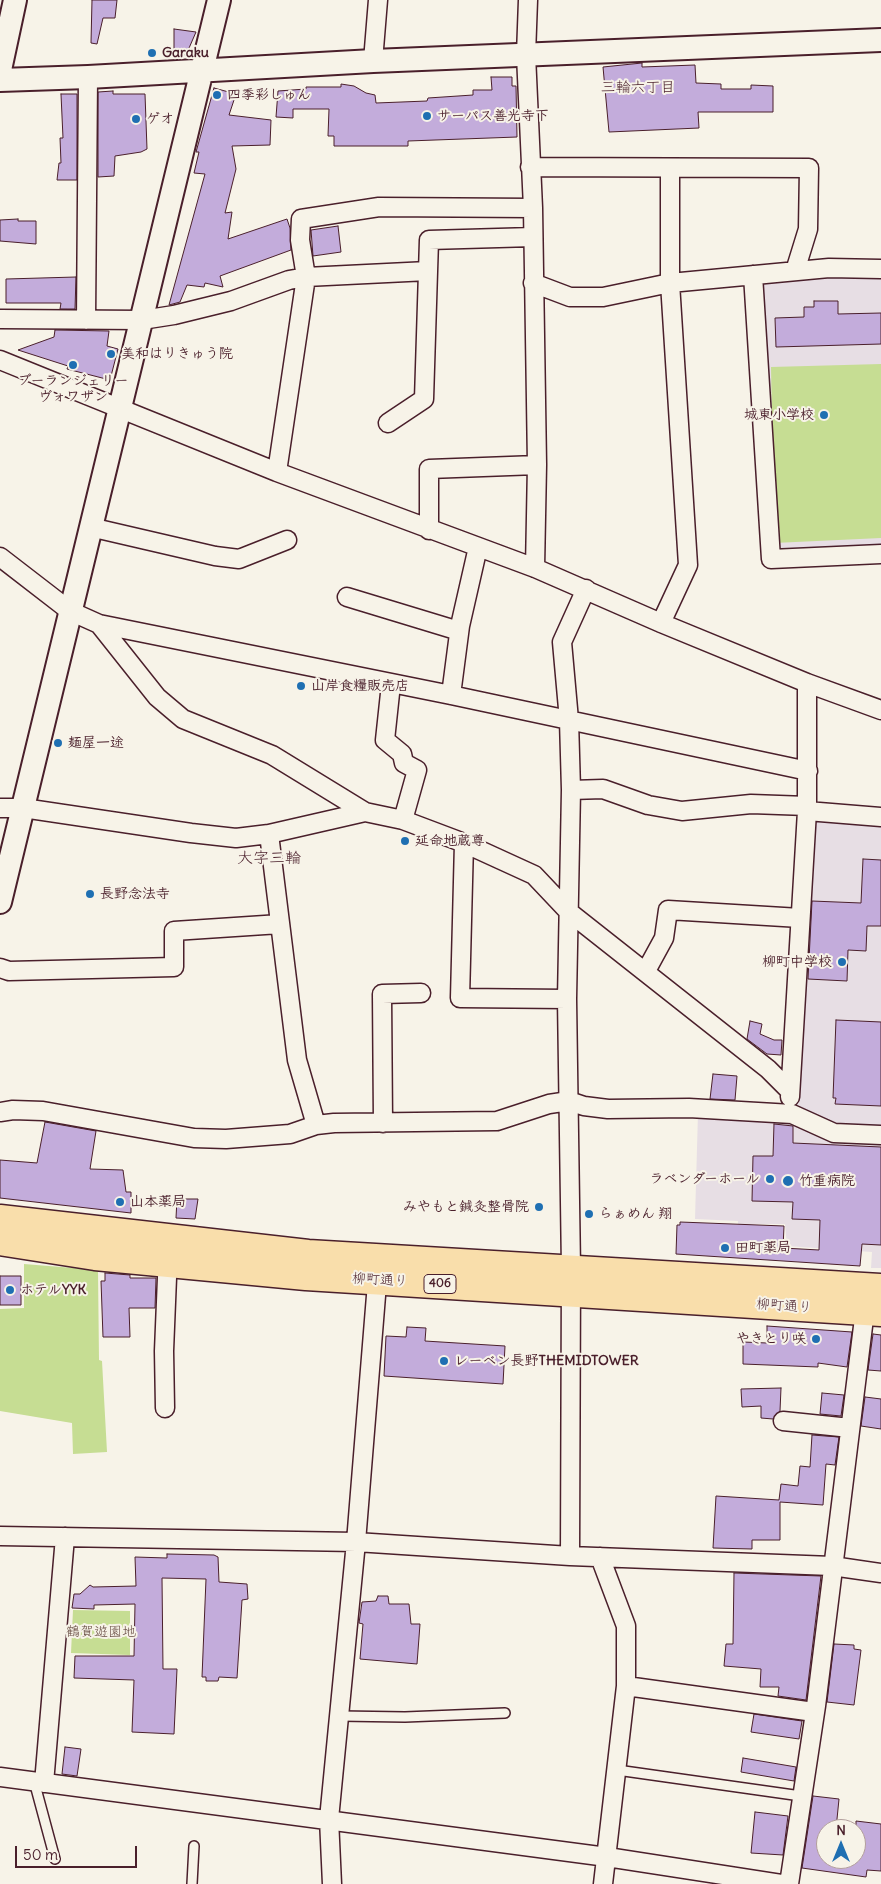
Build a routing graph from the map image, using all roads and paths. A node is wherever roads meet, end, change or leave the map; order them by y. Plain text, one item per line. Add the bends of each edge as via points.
1 (15, 0) edge
2 (219, 0) edge
3 (378, 0) edge
4 (528, 0) edge
5 (881, 40) edge
6 (526, 55) junction
7 (373, 60) junction
8 (0, 70) edge
9 (202, 71) junction
10 (88, 78) junction
11 (0, 80) edge
12 (530, 168) junction
13 (670, 168) junction
14 (532, 208) junction
15 (533, 237) junction
16 (881, 270) edge
17 (428, 271) junction
18 (794, 271) junction
19 (753, 275) junction
20 (306, 277) junction
21 (533, 283) junction
22 (670, 283) junction
23 (0, 318) edge
24 (86, 320) junction
25 (142, 320) junction
26 (0, 360) edge
27 (119, 410) junction
28 (388, 423) dead end
29 (537, 465) junction
30 (277, 472) junction
31 (90, 527) junction
32 (428, 530) junction
33 (287, 540) dead end
34 (478, 547) junction
35 (881, 554) edge
36 (0, 557) edge
37 (534, 568) junction
38 (586, 589) junction
39 (347, 598) dead end
40 (70, 611) junction
41 (661, 623) junction
42 (99, 624) junction
43 (459, 631) junction
44 (807, 683) junction
45 (391, 684) junction
46 (451, 695) junction
47 (881, 710) edge
48 (570, 720) junction
49 (808, 772) junction
50 (571, 790) junction
51 (0, 808) edge
52 (24, 808) junction
53 (807, 808) junction
54 (365, 812) junction
55 (881, 818) edge
56 (403, 820) junction
57 (269, 834) junction
58 (464, 843) junction
59 (0, 902) edge
60 (569, 912) junction
61 (800, 918) junction
62 (280, 924) junction
63 (0, 968) edge
64 (646, 971) junction
65 (421, 993) dead end
66 (567, 999) junction
67 (790, 1091) junction
68 (569, 1101) junction
69 (0, 1112) edge
70 (792, 1114) junction
71 (383, 1123) junction
72 (316, 1125) junction
73 (881, 1136) edge
74 (0, 1219) edge
75 (0, 1241) edge
76 (168, 1250) junction
77 (378, 1269) junction
78 (572, 1280) junction
79 (874, 1299) edge
80 (165, 1408) dead end
81 (783, 1420) dead end
82 (850, 1428) junction
83 (0, 1536) edge
84 (65, 1537) junction
85 (356, 1542) junction
86 (570, 1556) junction
87 (600, 1557) junction
88 (832, 1566) junction
89 (881, 1573) edge
90 (626, 1686) junction
91 (814, 1712) junction
92 (505, 1713) dead end
93 (340, 1716) junction
94 (617, 1770) junction
95 (0, 1777) edge
96 (39, 1782) junction
97 (801, 1796) junction
98 (329, 1819) junction
99 (194, 1846) dead end
100 (607, 1857) junction
101 (55, 1859) dead end
102 (192, 1884) edge
103 (332, 1884) edge
104 (603, 1884) edge
105 (781, 1884) edge
106 (789, 1884) edge

1 - 8 street
2 - 9 street
3 - 7 street
4 - 6 street
5 - 6 street
6 - 7 street
6 - 12 street
7 - 9 street
9 - 10 street
9 - 25 street
10 - 11 street
10 - 24 street
12 - 13 street
12 - 14 street
13 - 18 street via 809,168 808,229
13 - 22 street
14 - 15 street
14 - 20 street via 379,207 301,219 300,240
15 - 17 street via 429,240
15 - 21 street
16 - 18 street via 829,268
17 - 20 street
17 - 28 street via 424,399
18 - 19 street
19 - 22 street
19 - 35 street via 771,559
20 - 25 street via 231,301
20 - 30 street
21 - 22 street via 570,297 603,297
21 - 29 street
22 - 41 street via 688,565
23 - 24 street
24 - 25 street
25 - 27 street
26 - 27 street
27 - 30 street
27 - 31 street
29 - 32 street via 429,469
29 - 37 street
30 - 32 street
31 - 33 street via 239,559
31 - 40 street
32 - 34 street
34 - 37 street
34 - 43 street
36 - 40 street
37 - 38 street
38 - 41 street
38 - 48 street via 562,642
39 - 43 street
40 - 42 street
40 - 52 street
41 - 44 street
42 - 45 street
42 - 54 street via 157,697 183,719 272,755
43 - 46 street
44 - 47 street
44 - 49 street
45 - 46 street
45 - 56 street via 385,740 402,754 404,763 417,770
46 - 48 street
48 - 49 street
48 - 50 street
49 - 53 street
50 - 53 street via 603,789 648,805 682,811 751,804
50 - 60 street
51 - 52 street
52 - 57 street via 236,838
52 - 59 street
53 - 55 street
53 - 61 street
54 - 56 street
54 - 57 street
56 - 58 street
57 - 62 street
58 - 60 street via 534,875
58 - 66 street via 460,998
60 - 64 street
60 - 66 street
61 - 64 street via 668,910 664,938
61 - 67 street
62 - 63 street via 174,930 174,967 9,972
62 - 72 street via 297,1060
64 - 67 street via 776,1076
65 - 71 street via 382,994
66 - 68 street
67 - 70 street
68 - 70 street via 608,1109 689,1108
68 - 71 street via 541,1106 497,1121
68 - 78 street
69 - 72 street via 44,1111 194,1138 290,1134
70 - 73 street via 834,1133
71 - 72 street
74 - 76 highway, 柳町通り / 406
75 - 76 highway, 柳町通り / 406 via 95,1256
76 - 77 highway, 柳町通り / 406 via 308,1254
76 - 80 street
77 - 78 highway, 柳町通り / 406
77 - 85 street
78 - 79 highway, 柳町通り / 406
78 - 86 street
79 - 82 street
81 - 82 street
82 - 88 street
83 - 84 street
84 - 85 street
84 - 96 street
85 - 86 street
85 - 93 street
86 - 87 street
87 - 88 street
87 - 90 street via 626,1626
88 - 89 street
88 - 91 street
90 - 91 street
90 - 94 street
91 - 97 street
92 - 93 lane
93 - 98 street
94 - 97 lane
94 - 100 street
95 - 96 street
96 - 98 street
96 - 101 lane
97 - 106 street
98 - 100 street
98 - 103 street
99 - 102 lane
100 - 104 street
100 - 105 street

